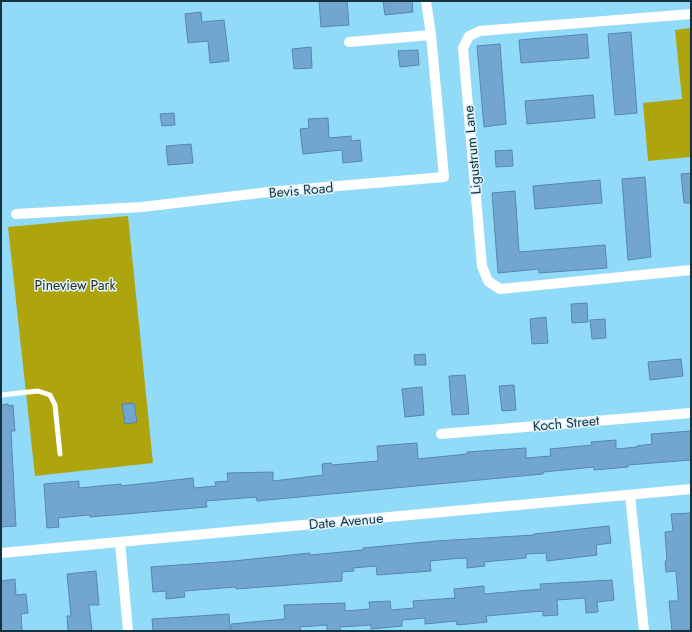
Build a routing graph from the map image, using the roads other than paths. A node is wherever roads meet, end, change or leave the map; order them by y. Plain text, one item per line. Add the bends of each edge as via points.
1 (426, 1) edge
2 (691, 14) edge
3 (431, 35) junction
4 (349, 42) dead end
5 (16, 214) dead end
6 (691, 270) edge
7 (1, 395) edge
8 (691, 413) edge
9 (441, 434) dead end
10 (60, 454) dead end
11 (691, 489) edge
12 (630, 495) junction
13 (120, 542) junction
14 (1, 553) edge
15 (128, 631) edge
16 (644, 631) edge

1 - 3 street, Bevis Road
2 - 6 street, Ligustrum Lane via 480,31 469,36 463,48 482,266 488,281 500,289
3 - 4 street
3 - 5 street, Bevis Road via 444,177 268,192 149,206
7 - 10 lane via 38,391 50,395 55,405
8 - 9 street, Koch Street
11 - 12 street, Date Avenue
12 - 13 street, Date Avenue
12 - 16 street
13 - 14 street, Date Avenue
13 - 15 street

